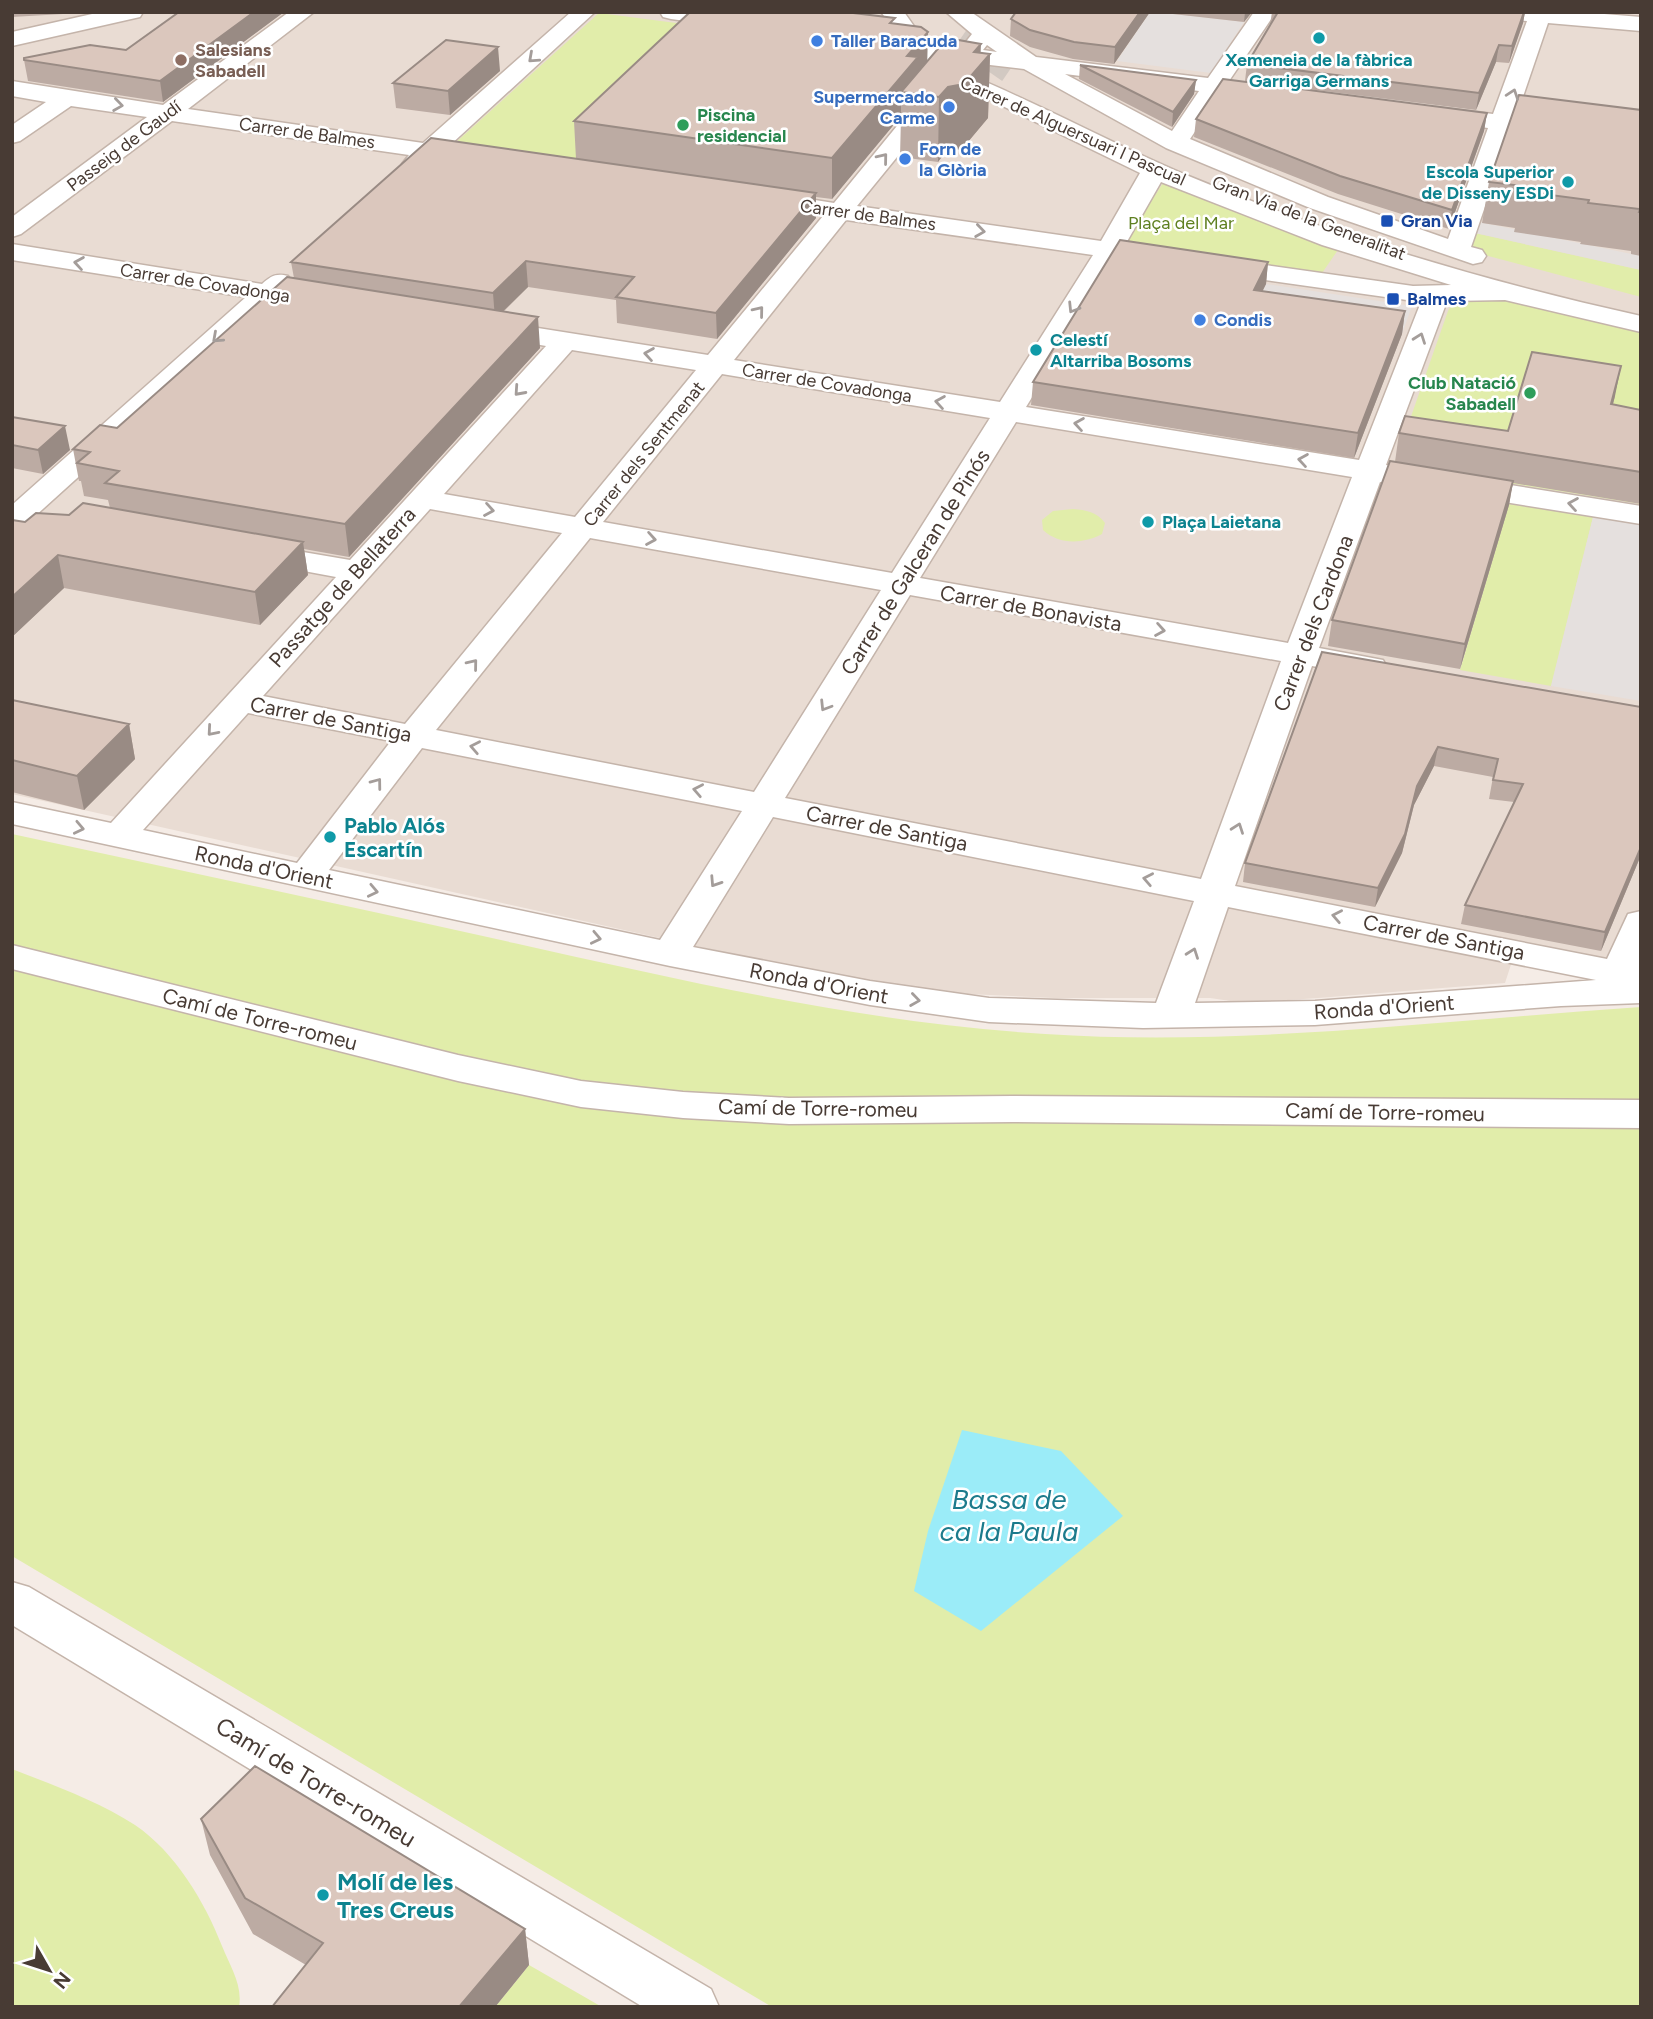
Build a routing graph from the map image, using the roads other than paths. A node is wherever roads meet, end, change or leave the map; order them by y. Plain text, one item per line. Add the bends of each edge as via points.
1 (132, 12) edge
2 (303, 12) edge
3 (584, 12) edge
4 (671, 12) edge
5 (886, 12) edge
6 (892, 12) edge
7 (957, 12) edge
8 (1265, 12) edge
9 (1499, 12) edge
10 (1540, 14) edge
11 (927, 18) edge
12 (763, 24) edge
13 (1641, 24) edge
14 (12, 39) edge
15 (918, 48) junction
16 (961, 50) junction
17 (1011, 69) junction
18 (1216, 86) junction
19 (16, 93) edge
20 (1285, 95) edge
21 (67, 98) junction
22 (1408, 111) edge
23 (168, 113) junction
24 (1503, 123) junction
25 (12, 136) edge
26 (1641, 141) edge
27 (1175, 143) junction
28 (428, 151) junction
29 (491, 160) edge
30 (1150, 168) junction
31 (399, 177) edge
32 (736, 196) edge
33 (839, 211) junction
34 (12, 229) edge
35 (1109, 250) junction
36 (1457, 251) junction
37 (12, 253) edge
38 (298, 266) edge
39 (1502, 274) junction
40 (1597, 289) dead end
41 (267, 293) junction
42 (1443, 294) junction
43 (1641, 300) edge
44 (347, 306) edge
45 (1641, 310) edge
46 (1641, 318) edge
47 (1641, 324) edge
48 (468, 325) edge
49 (565, 341) junction
50 (716, 365) junction
51 (1007, 413) junction
52 (72, 435) dead end
53 (103, 441) junction
54 (1371, 471) junction
55 (422, 499) junction
56 (16, 515) edge
57 (1641, 515) edge
58 (60, 519) edge
59 (584, 527) junction
60 (232, 549) edge
61 (357, 571) junction
62 (900, 585) junction
63 (1300, 654) junction
64 (1395, 671) edge
65 (238, 701) junction
66 (414, 735) junction
67 (765, 804) junction
68 (12, 813) edge
69 (120, 835) junction
70 (306, 876) junction
71 (1215, 892) junction
72 (1641, 922) edge
73 (670, 954) junction
74 (1536, 956) junction
75 (12, 957) edge
76 (1634, 981) edge
77 (1520, 997) junction
78 (1171, 1015) junction
79 (1641, 1114) edge
80 (12, 1601) edge
81 (692, 2007) edge

1 - 14 street
2 - 23 street, Passeig de Gaudí
3 -> 28 street
4 - 12 street
5 - 15 street via 886,25 859,35
6 - 15 street, Carrer de Alguersuari I Pascual
7 - 16 street
8 - 18 street
9 - 10 street
10 - 13 street
24 -> 10 street
11 - 16 street
15 - 16 street, Carrer de Alguersuari I Pascual
16 - 17 street
16 - 30 street, Carrer de Alguersuari I Pascual via 991,92
33 -> 16 street, Carrer dels Sentmenat
17 - 18 street
17 - 27 street via 1099,103
17 - 45 street, Gran Via de la Generalitat via 1122,132 1323,216 1430,254
17 - 46 street, Gran Via de la Generalitat via 1072,118 1329,228 1513,288
18 - 20 street
18 - 27 street
19 - 21 street, Carrer de Balmes
21 -> 23 street, Carrer de Balmes
21 - 25 street
22 - 24 street
23 - 28 street, Carrer de Balmes
23 - 34 street, Passeig de Gaudí
24 - 26 street
24 - 36 street
27 - 36 street
28 - 29 street, Carrer de Balmes
28 - 31 street
30 - 35 street, Carrer de Galceran de Pinós via 1153,175
30 - 39 street, Carrer de Alguersuari I Pascual via 1302,229
32 - 33 street, Carrer de Balmes
33 -> 35 street, Carrer de Balmes
50 -> 33 street, Carrer dels Sentmenat
35 - 42 street, Carrer de Balmes via 1413,294
35 -> 51 street, Carrer de Galceran de Pinós
36 - 39 street
41 -> 37 street, Carrer de Covadonga
38 - 41 street
39 - 42 street
39 - 45 street
39 - 47 street, Carrer de Alguersuari I Pascual
40 - 43 street
41 - 44 street, Carrer de Covadonga
41 -> 53 street
54 -> 42 street, Carrer dels Cardona via 1431,308
48 - 49 street, Carrer de Covadonga
50 -> 49 street, Carrer de Covadonga
49 -> 55 street, Passatge de Bellaterra
51 -> 50 street, Carrer de Covadonga
50 - 59 street, Carrer dels Sentmenat
54 -> 51 street, Carrer de Covadonga
51 - 62 street, Carrer de Galceran de Pinós
52 - 53 street
53 - 56 street
57 -> 54 street, Carrer de Covadonga
54 - 63 street, Carrer dels Cardona
55 -> 59 street, Carrer de Bonavista
55 - 61 street, Passatge de Bellaterra
56 - 58 street
59 -> 62 street, Carrer de Bonavista
66 -> 59 street, Carrer dels Sentmenat
60 - 61 street
61 - 65 street, Passatge de Bellaterra
62 -> 63 street, Carrer de Bonavista
62 -> 67 street, Carrer de Galceran de Pinós
63 - 64 street, Carrer de Bonavista
71 -> 63 street, Carrer dels Cardona
65 - 66 street, Carrer de Santiga
65 -> 69 street, Passatge de Bellaterra
67 -> 66 street, Carrer de Santiga
70 -> 66 street, Carrer dels Sentmenat
71 -> 67 street, Carrer de Santiga
67 -> 73 street, Carrer de Galceran de Pinós
68 -> 69 street, Ronda d'Orient
69 - 70 street, Ronda d'Orient
70 -> 73 street, Ronda d'Orient
74 -> 71 street, Carrer de Santiga
78 -> 71 street, Carrer dels Cardona
72 - 76 street
73 -> 78 street, Ronda d'Orient via 870,993 989,1010
74 - 76 street, Carrer de Santiga
74 - 77 street, Carrer de Santiga via 1541,971 1538,981 1533,991
75 - 79 street, Camí de Torre-romeu via 458,1068 581,1094 683,1105 789,1111 1013,1108
76 - 77 street, Ronda d'Orient
77 - 78 street, Ronda d'Orient via 1315,1013
80 - 81 street, Camí de Torre-romeu

